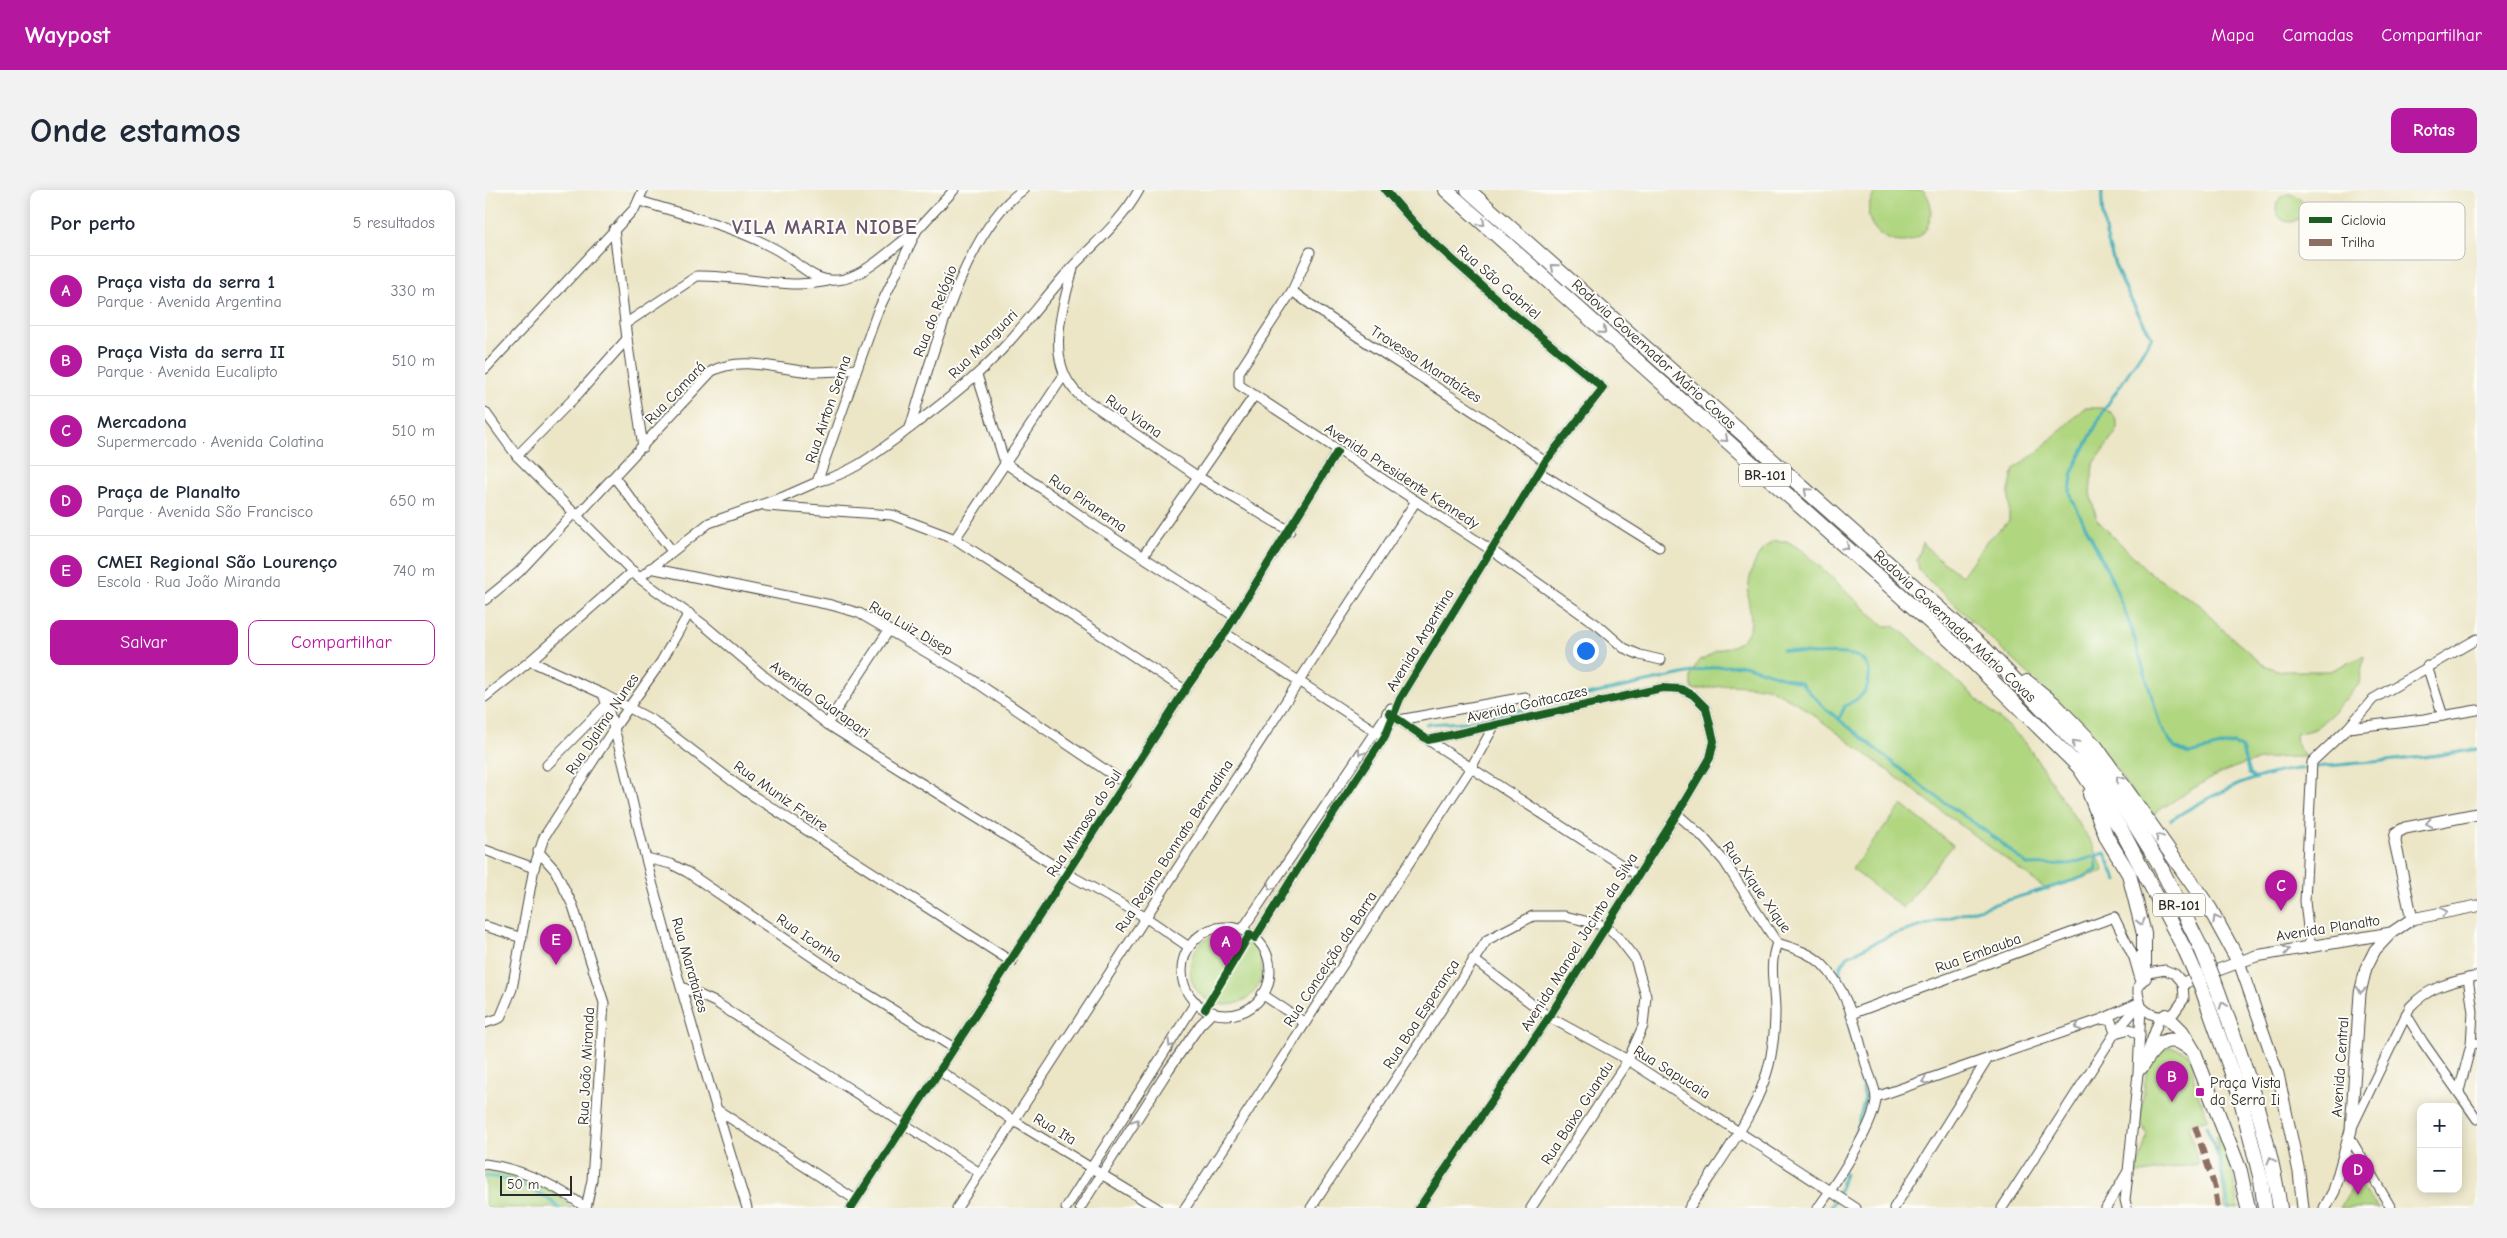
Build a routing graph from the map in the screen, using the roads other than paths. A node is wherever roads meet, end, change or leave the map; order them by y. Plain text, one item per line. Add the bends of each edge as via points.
1 (643, 190) edge
2 (954, 190) edge
3 (1023, 190) edge
4 (1139, 190) edge
5 (1385, 190) edge
6 (1446, 190) edge
7 (1468, 190) edge
8 (640, 201) junction
9 (615, 229) junction
10 (917, 230) junction
11 (1310, 252) dead end
12 (1074, 266) junction
13 (828, 281) junction
14 (1292, 291) junction
15 (625, 324) junction
16 (627, 339) junction
17 (485, 369) edge
18 (856, 369) junction
19 (977, 374) junction
20 (1064, 376) junction
21 (1603, 388) joint
22 (1254, 396) junction
23 (485, 412) edge
24 (910, 428) junction
25 (643, 447) junction
26 (1337, 452) junction
27 (517, 456) junction
28 (1005, 462) junction
29 (1545, 462) junction
30 (1539, 472) junction
31 (1197, 476) junction
32 (614, 477) junction
33 (817, 482) junction
34 (1416, 501) junction
35 (759, 505) junction
36 (575, 515) junction
37 (1290, 531) junction
38 (955, 539) junction
39 (1659, 547) dead end
40 (1491, 550) junction
41 (672, 551) junction
42 (1143, 556) junction
43 (650, 568) junction
44 (636, 574) junction
45 (485, 600) edge
46 (689, 613) junction
47 (1235, 616) junction
48 (889, 630) junction
49 (1225, 633) junction
50 (2477, 639) edge
51 (1661, 660) dead end
52 (530, 662) junction
53 (2427, 666) junction
54 (1298, 681) junction
55 (1681, 689) joint
56 (1185, 690) junction
57 (603, 694) junction
58 (485, 697) edge
59 (1525, 697) dead end
60 (607, 704) junction
61 (629, 708) junction
62 (2477, 710) edge
63 (1393, 716) junction
64 (2443, 716) junction
65 (827, 724) junction
66 (1495, 724) junction
67 (615, 727) junction
68 (2348, 728) junction
69 (1374, 731) junction
70 (1385, 736) junction
71 (1428, 740) junction
72 (547, 764) dead end
73 (1472, 766) junction
74 (2079, 767) junction
75 (1126, 784) junction
76 (1677, 814) junction
77 (2477, 814) edge
78 (2134, 825) junction
79 (485, 850) edge
80 (538, 851) junction
81 (646, 858) junction
82 (534, 868) junction
83 (1066, 873) junction
84 (1637, 875) junction
85 (2477, 906) edge
86 (1145, 917) junction
87 (2412, 919) junction
88 (485, 926) edge
89 (1605, 926) junction
90 (1242, 930) junction
91 (2391, 933) junction
92 (522, 938) junction
93 (1255, 938) junction
94 (2362, 939) junction
95 (1777, 943) junction
96 (2310, 946) junction
97 (1189, 947) junction
98 (1473, 959) junction
99 (1012, 962) junction
100 (2239, 962) junction
101 (2366, 968) junction
102 (2472, 977) edge
103 (2142, 979) junction
104 (2183, 983) junction
105 (2208, 983) junction
106 (682, 987) junction
107 (1263, 994) junction
108 (1196, 1002) junction
109 (2140, 1004) junction
110 (1213, 1012) junction
111 (1851, 1014) junction
112 (2406, 1014) junction
113 (1549, 1017) junction
114 (2163, 1017) junction
115 (2102, 1019) junction
116 (485, 1023) edge
117 (1305, 1023) junction
118 (2115, 1033) junction
119 (2139, 1036) junction
120 (2474, 1044) edge
121 (954, 1048) junction
122 (2194, 1052) junction
123 (1628, 1060) junction
124 (1987, 1060) junction
125 (1961, 1068) junction
126 (2139, 1070) junction
127 (940, 1071) junction
128 (1972, 1081) junction
129 (2354, 1083) junction
130 (2370, 1090) junction
131 (2459, 1091) junction
132 (1876, 1097) junction
133 (716, 1109) junction
134 (2477, 1119) edge
135 (1014, 1120) junction
136 (907, 1124) junction
137 (1739, 1130) junction
138 (2350, 1134) junction
139 (485, 1164) edge
140 (1093, 1167) junction
141 (2128, 1171) junction
142 (980, 1173) junction
143 (1103, 1173) junction
144 (1830, 1192) junction
145 (856, 1200) junction
146 (586, 1208) edge
147 (747, 1208) edge
148 (851, 1208) edge
149 (957, 1208) edge
150 (1066, 1208) edge
151 (1080, 1208) edge
152 (1157, 1208) edge
153 (1185, 1208) edge
154 (1311, 1208) edge
155 (1419, 1208) edge
156 (1531, 1208) edge
157 (1689, 1208) edge
158 (1818, 1208) edge
159 (1855, 1208) edge
160 (1894, 1208) edge
161 (2002, 1208) edge
162 (2106, 1208) edge
163 (2127, 1208) edge
164 (2249, 1208) edge
165 (2265, 1208) edge
166 (2280, 1208) edge
167 (2303, 1208) edge
168 (2325, 1208) edge
169 (2391, 1208) edge

1 - 8 street
2 - 10 street, Rua Airton Senna
3 - 24 street, Rua do Relógio via 997,215 966,269 950,303
4 - 12 street, Rua Manguari via 1107,234
5 - 21 street, Rua São Gabriel via 1424,234
6 -> 74 main road, Rodovia Governador Mário Covas / BR-101 via 1960,649
78 -> 7 main road, Rodovia Governador Mário Covas / BR-101 via 2081,749 1987,651
8 - 9 street
8 - 13 street via 730,227 779,252 808,273
9 - 15 street
9 - 17 street
10 - 13 street via 856,275
10 - 18 street, Rua Airton Senna via 877,313
11 - 14 street
12 - 19 street, Rua Manguari
12 - 20 street, Rua Viana via 1058,345
13 - 15 street via 779,284 697,276
14 - 22 street, Avenida Presidente Kennedy via 1239,372 1239,385
14 - 29 street, Travessa Marataízes via 1437,389 1497,425
15 - 16 street
16 - 25 street
16 - 27 street
18 - 25 street, Rua Camará via 811,372 740,364 722,366 699,384
18 - 33 street, Rua Airton Senna
19 - 24 street, Rua Manguari
19 - 28 street
20 - 28 street
20 - 31 street, Rua Viana via 1079,395
21 - 29 street, Avenida Argentina
22 - 26 street, Avenida Presidente Kennedy
22 - 31 street
23 - 27 street, Avenida Guarapari
24 - 33 street, Rua Manguari via 851,471
25 - 32 street, Rua Camará
26 - 34 street, Avenida Presidente Kennedy
26 - 37 street, Rua Mimoso do Sul
27 - 36 street, Avenida Guarapari
28 - 38 street
28 - 42 street, Rua Piranema
29 - 30 street, Avenida Argentina
30 - 39 street
30 - 40 street, Avenida Argentina
31 - 37 street, Rua Viana
31 - 42 street
32 - 36 street, Rua Camará
32 - 41 street
33 - 35 street, Rua Airton Senna
34 - 40 street, Avenida Presidente Kennedy
34 - 54 street, Rua Regina Bonnato Bernadina
35 - 38 street via 892,515
35 - 41 street, Rua Airton Senna via 709,523
36 - 44 street, Avenida Guarapari
36 - 45 street, Rua Camará via 519,572
37 - 47 street, Rua Mimoso do Sul
38 - 56 street
40 - 51 street, Avenida Presidente Kennedy via 1600,627 1624,648
40 - 63 street, Avenida Argentina via 1400,699
41 - 43 street, Rua Airton Senna
42 - 47 street, Rua Piranema
43 - 44 street, Rua Airton Senna
43 - 48 street, Rua Luiz Disep via 831,605 859,613
44 - 46 street, Avenida Guarapari
44 - 52 street, Rua Airton Senna
46 - 61 street, Rua Djalma Nunes
46 - 65 street, Avenida Guarapari
47 - 49 street, Rua Mimoso do Sul
48 - 65 street
48 - 75 street, Rua Luiz Disep via 967,676
49 - 54 street
49 - 56 street, Rua Mimoso do Sul
50 - 53 street
52 - 57 street, Rua Muniz Freire
52 - 58 street, Rua Airton Senna
53 - 64 street
53 - 68 street via 2373,699
54 - 69 street
54 - 86 street, Rua Regina Bonnato Bernadina
55 - 66 street, Avenida Goitacazes via 1661,688
55 - 76 street, Avenida Manoel Jacinto da Silva via 1706,708 1714,741 1710,758
56 - 75 street, Rua Mimoso do Sul
57 - 60 street, Rua Marataizes
57 - 61 street, Rua Muniz Freire
59 - 63 street
60 - 67 street, Rua Marataizes
60 - 72 street
61 - 67 street, Rua Djalma Nunes
61 - 99 street, Rua Muniz Freire via 654,720 759,800
62 - 64 street
63 - 69 street, Avenida Argentina
63 - 70 street, Avenida Argentina
63 - 71 street
64 - 68 street
65 - 83 street, Avenida Guarapari
66 - 71 street, Avenida Goitacazes
66 - 73 street, Rua Conceição da Barra
67 - 80 street, Rua Djalma Nunes
67 - 81 street, Rua Marataizes
68 - 96 street via 2312,762 2305,901
69 - 70 street
69 -> 90 street, Avenida Argentina
70 - 93 street, Avenida Argentina
71 - 73 street
73 - 84 street
73 - 117 street, Rua Conceição da Barra
74 - 78 main road, Rodovia Governador Mário Covas / BR-101
74 -> 103 main road via 2107,838 2129,874 2144,934
75 - 83 street, Rua Mimoso do Sul
76 - 84 street, Avenida Manoel Jacinto da Silva
76 - 95 street, Rua Xique Xique via 1724,861
77 -> 87 street via 2405,828 2396,833 2395,842
100 -> 78 main road via 2210,909 2172,855
78 - 105 main road, Rodovia Governador Mário Covas / BR-101, bridge via 2158,862 2201,948
78 - 105 main road, Rodovia Governador Mário Covas / BR-101, bridge via 2143,868 2186,952
79 - 82 street
80 - 82 street, Rua Djalma Nunes
80 - 146 street, Rua João Miranda via 555,870 573,906 604,1003 592,1180
81 - 106 street, Rua Marataizes
81 - 121 street, Rua Iconha via 687,872 855,986
82 - 92 street, Rua Djalma Nunes
83 - 86 street, Avenida Guarapari
83 - 99 street, Rua Mimoso do Sul
84 - 89 street, Avenida Manoel Jacinto da Silva
87 -> 85 street, Avenida Planalto
86 - 97 street, Avenida Guarapari
86 - 135 street, Rua Regina Bonnato Bernadina
87 - 91 street, Avenida Planalto
88 - 92 street
89 - 98 street, Rua Boa Esperança via 1565,916 1533,916 1487,940
89 - 113 street, Avenida Manoel Jacinto da Silva
89 - 123 street, Rua Baixo Guandu via 1618,936 1635,959 1646,996 1643,1026
90 - 93 street
90 - 97 street via 1215,928 1201,935
91 - 94 street, Avenida Planalto
91 - 101 street, Avenida Central via 2375,950
92 - 116 street, Rua Djalma Nunes via 512,989 500,1018
93 - 107 street via 1264,949 1269,964 1269,980
94 - 96 street, Avenida Planalto
94 - 101 street via 2366,946
95 - 111 street, Rua Xique Xique via 1802,950 1822,964 1839,988
95 - 137 street via 1772,958 1775,1011 1772,1051 1766,1076
100 -> 96 street, Avenida Planalto
97 - 108 street via 1183,961 1183,978
98 - 113 street, Rua Sapucaia
98 - 154 street, Rua Boa Esperança
99 - 121 street, Rua Mimoso do Sul
100 - 104 street, Avenida Planalto
100 - 167 street via 2278,1074 2299,1172
101 -> 129 street, Avenida Central via 2360,993
102 - 112 street via 2425,992
102 - 120 street
103 - 104 street via 2154,971 2165,970 2175,974
103 - 109 street via 2137,992
103 - 111 street, Rua Embauba via 2114,917
104 - 114 street via 2182,1005
105 - 165 main road, Rodovia Governador Mário Covas / BR-101 via 2240,1096
166 -> 105 main road, Rodovia Governador Mário Covas / BR-101 via 2255,1102
106 - 133 street, Rua Marataizes
106 - 136 street via 715,1002
107 - 110 street via 1245,1010 1229,1014
107 - 117 street
108 - 110 street
108 -> 140 street
109 - 114 street via 2152,1015
109 - 115 street
109 - 118 street
109 - 119 street
143 -> 110 street via 1169,1069
111 - 132 street, Rua Xique Xique
112 - 130 street
112 - 131 street
113 - 123 street, Rua Sapucaia
113 - 155 street, Avenida Manoel Jacinto da Silva
114 - 122 main road via 2182,1032
114 - 126 street
115 - 118 street via 2111,1021
115 -> 124 street
117 - 153 street, Rua Conceição da Barra
118 - 119 street via 2130,1029
118 - 161 street
119 - 126 street
120 - 131 street
121 - 127 street, Rua Mimoso do Sul
122 - 126 main road via 2184,1044 2163,1042 2154,1047
122 - 164 main road via 2240,1171
123 - 137 street, Rua Sapucaia
123 - 156 street, Rua Baixo Guandu
124 - 125 street
124 - 128 street
125 - 128 street
125 -> 132 street
126 - 141 street
127 - 135 street, Rua Ita
127 - 136 street, Rua Mimoso do Sul
128 - 160 street
129 - 130 street via 2357,1089
129 - 138 street, Avenida Central
130 - 138 street
131 - 134 street
132 - 144 street via 1866,1126
133 - 145 street
133 - 147 street, Rua Marataizes
135 - 140 street, Rua Ita
135 - 142 street, Rua Regina Bonnato Bernadina
136 - 142 street
136 - 145 street, Rua Mimoso do Sul
137 - 144 street, Rua Sapucaia
137 - 157 street
138 - 168 street, Avenida Central via 2334,1190
138 - 169 street
139 - 146 street via 542,1180
140 - 143 street, Rua Ita
140 - 150 street
141 - 162 street
141 - 163 street
142 - 149 street, Rua Regina Bonnato Bernadina
143 - 151 street
143 - 152 street, Rua Ita
144 - 158 street
144 - 159 street, Rua Sapucaia
145 - 148 street, Rua Mimoso do Sul

